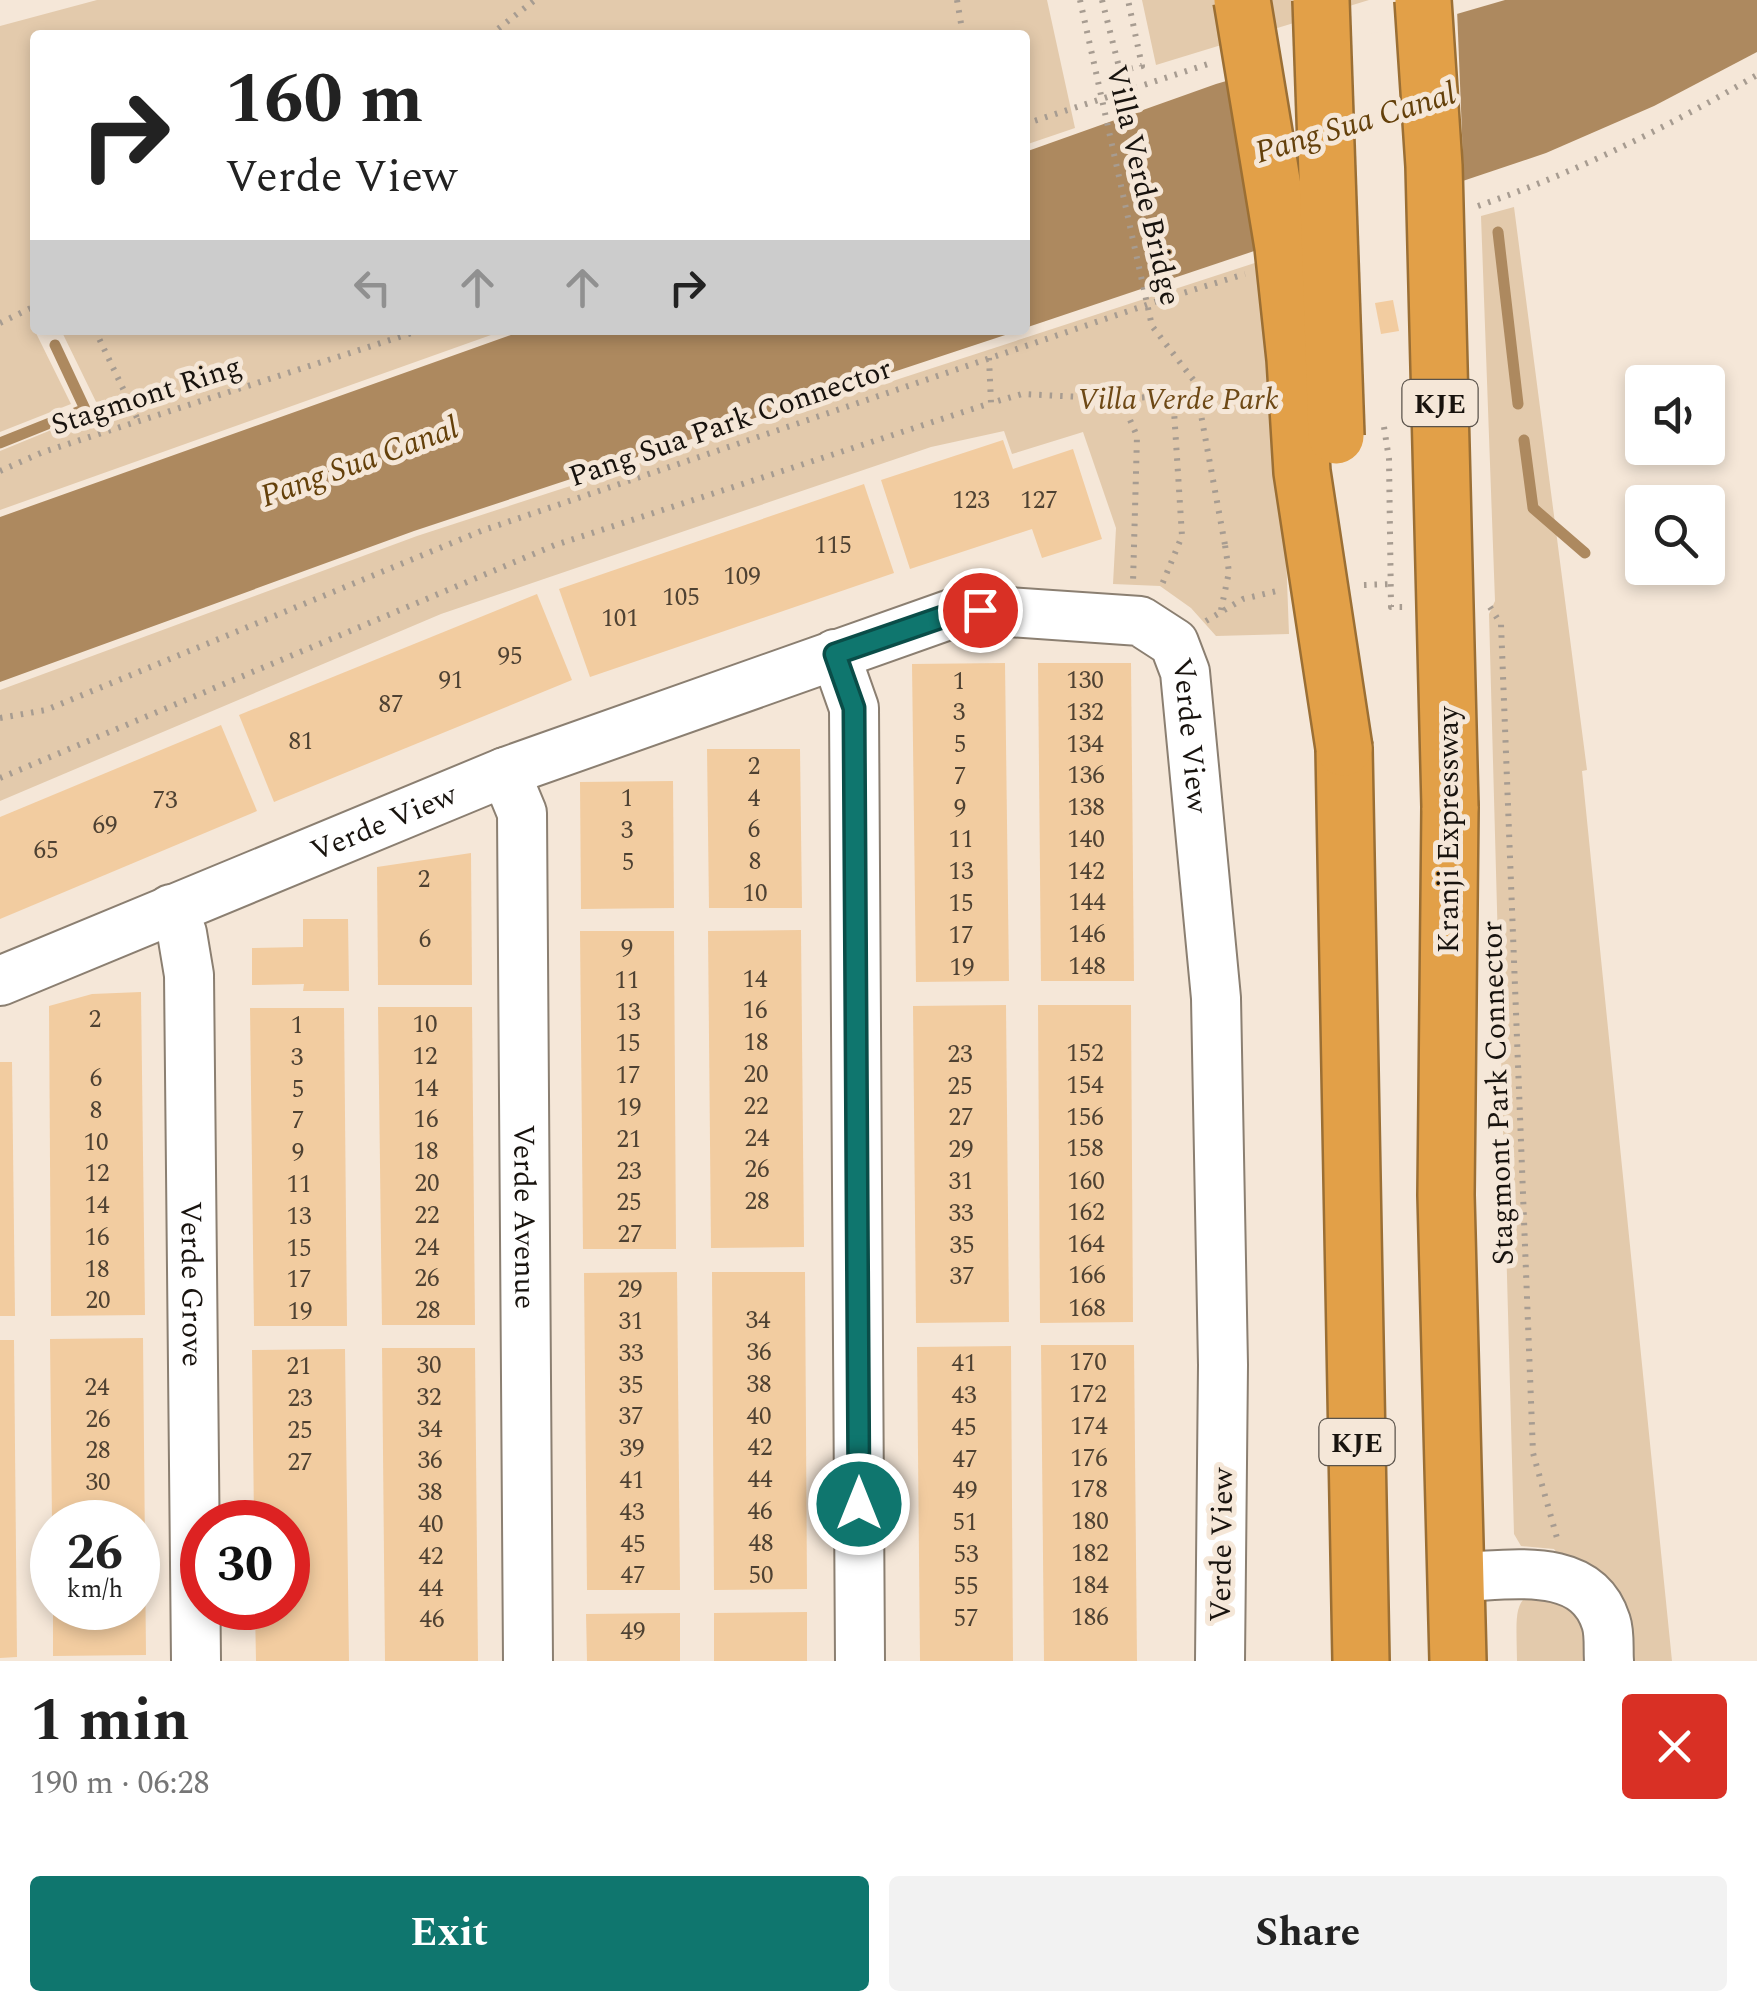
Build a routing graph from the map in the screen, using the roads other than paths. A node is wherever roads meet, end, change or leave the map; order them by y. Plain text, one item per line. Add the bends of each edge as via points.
1 (1242, 0) edge
2 (1321, 0) edge
3 (1423, 0) edge
4 (835, 654) junction
5 (1344, 748) junction
6 (505, 772) junction
7 (170, 908) junction
8 (0, 981) edge
9 (1456, 1577) junction
10 (196, 1661) edge
11 (528, 1661) edge
12 (860, 1661) edge
13 (1220, 1661) edge
14 (1361, 1661) edge
15 (1458, 1661) edge
16 (1609, 1661) edge

1 - 5 highway, bridge via 1283,248 1302,472
2 - 5 highway, KJE, bridge
3 - 9 highway, Kranji Expressway / KJE, bridge via 1434,166 1450,807 1446,1195
4 - 6 street, Verde View
4 - 12 street via 854,708
4 - 13 street, Verde View via 980,610 1130,620 1174,643 1185,672 1216,998
5 - 14 highway, KJE
6 - 7 street, Verde View
6 - 11 street, Verde Avenue via 522,813
7 - 8 street, Verde View
7 - 10 street, Verde Grove via 190,975
9 - 15 highway, Kranji Expressway / KJE
9 - 16 street via 1550,1575 1592,1594 1607,1624

